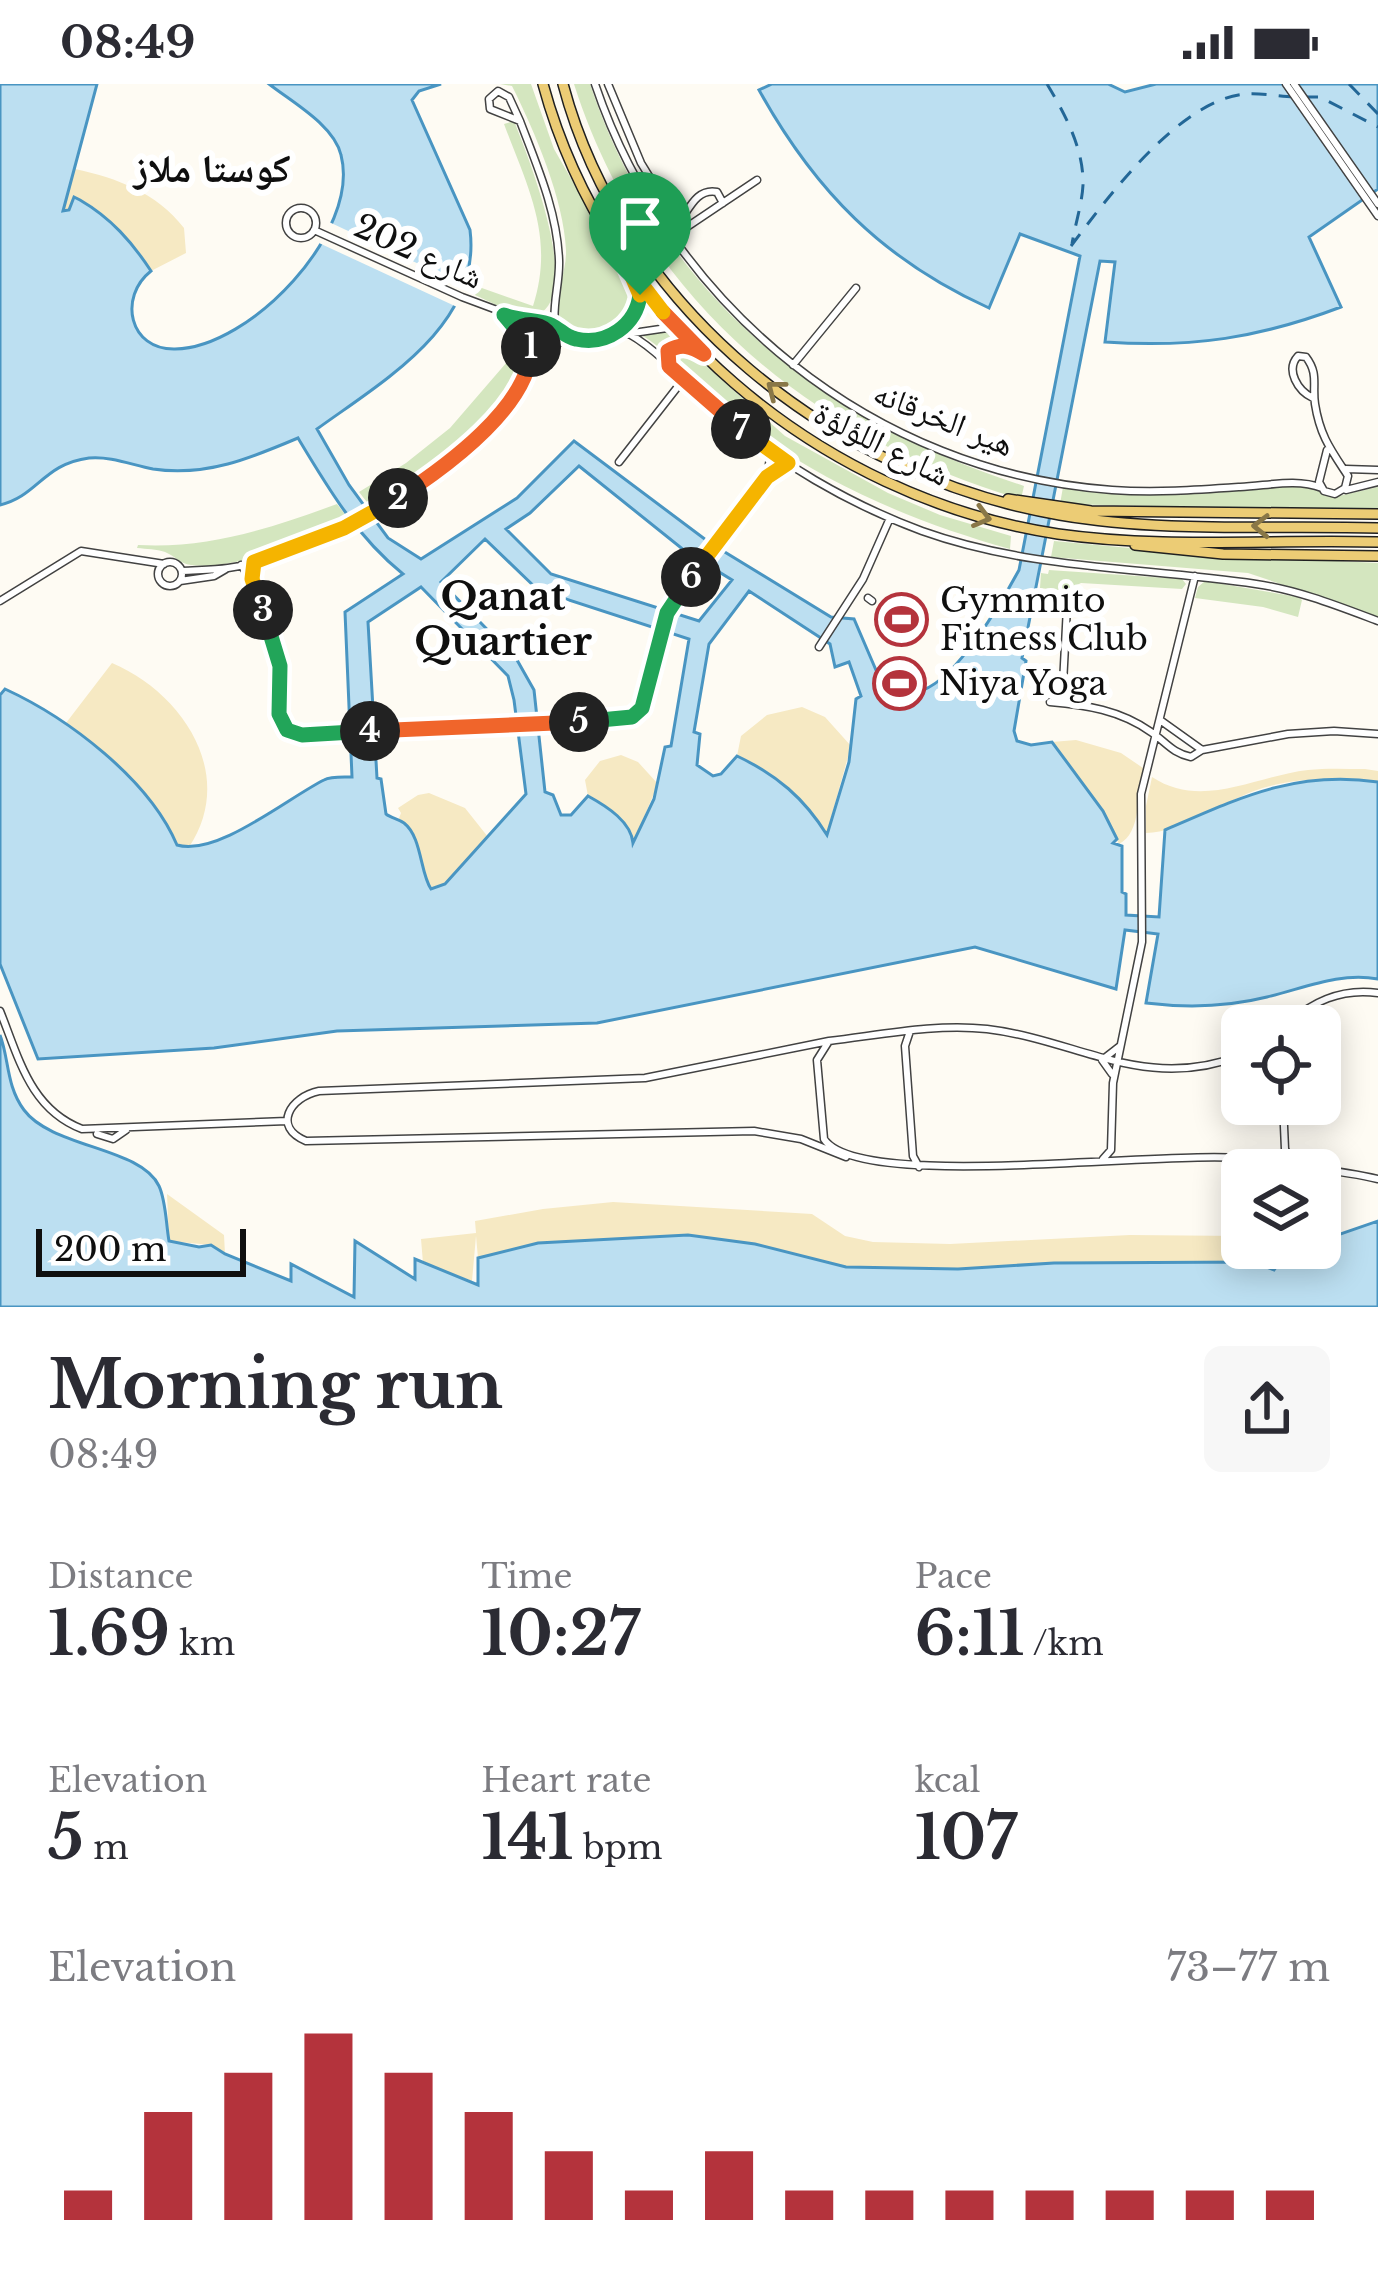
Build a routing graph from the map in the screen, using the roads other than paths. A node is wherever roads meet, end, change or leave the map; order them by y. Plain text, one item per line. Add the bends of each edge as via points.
1 (543, 84) edge
2 (563, 84) edge
3 (595, 84) edge
4 (608, 84) edge
5 (1290, 84) edge
6 (520, 121) junction
7 (757, 180) dead end
8 (1364, 192) junction
9 (723, 202) junction
10 (1378, 204) edge
11 (1378, 216) edge
12 (680, 227) junction
13 (314, 230) junction
14 (672, 237) junction
15 (627, 265) junction
16 (856, 288) dead end
17 (553, 299) junction
18 (504, 315) junction
19 (538, 324) junction
20 (556, 329) junction
21 (620, 329) junction
22 (631, 334) junction
23 (573, 339) junction
24 (603, 339) junction
25 (530, 343) junction
26 (554, 349) junction
27 (704, 354) junction
28 (793, 365) junction
29 (669, 366) junction
30 (530, 370) junction
31 (683, 380) junction
32 (1316, 386) junction
33 (1301, 390) junction
34 (1313, 398) junction
35 (1328, 450) junction
36 (771, 452) junction
37 (620, 462) dead end
38 (788, 463) junction
39 (1323, 468) junction
40 (1343, 468) junction
41 (1378, 470) edge
42 (767, 477) junction
43 (1378, 482) edge
44 (1293, 483) junction
45 (1322, 488) junction
46 (1342, 490) junction
47 (1057, 511) junction
48 (1378, 514) edge
49 (890, 518) junction
50 (1378, 528) edge
51 (1112, 540) junction
52 (1378, 542) edge
53 (1378, 556) edge
54 (144, 561) junction
55 (254, 562) junction
56 (164, 564) junction
57 (241, 565) junction
58 (226, 569) junction
59 (182, 572) junction
60 (159, 574) junction
61 (1195, 576) junction
62 (252, 579) junction
63 (180, 581) junction
64 (0, 601) edge
65 (1067, 607) dead end
66 (1378, 621) edge
67 (819, 646) dead end
68 (1050, 702) dead end
69 (1062, 703) junction
70 (1164, 723) junction
71 (1378, 734) edge
72 (1156, 735) junction
73 (1202, 750) junction
74 (1378, 993) edge
75 (1313, 1005) edge
76 (0, 1011) edge
77 (910, 1031) junction
78 (829, 1041) junction
79 (1122, 1042) junction
80 (800, 1047) junction
81 (817, 1060) junction
82 (1102, 1060) junction
83 (1221, 1060) edge
84 (1117, 1064) junction
85 (1114, 1078) junction
86 (286, 1121) junction
87 (824, 1129) junction
88 (801, 1139) junction
89 (846, 1156) junction
90 (1102, 1160) junction
91 (1221, 1160) edge
92 (919, 1167) junction
93 (1341, 1171) edge
94 (1378, 1179) edge

1 - 15 main road, شارع اللؤلؤة via 575,179
47 -> 2 main road, شارع اللؤلؤة via 921,474 845,436 717,340 627,229
3 - 14 street, هير الخرقانه via 618,145
4 - 12 street via 641,163
5 - 8 street
6 - 6 street via 509,97 491,96 493,111
6 - 17 street via 553,218
7 - 9 street
8 - 10 street
8 - 11 street
9 - 12 street
9 - 12 street via 717,192 704,193
12 - 14 street
13 - 13 street via 308,209 288,213 293,236
13 - 18 street, شارع 202
14 - 28 street, هير الخرقانه via 731,309
15 - 21 street via 640,295
15 - 27 main road, شارع اللؤلؤة
16 - 28 street
17 - 19 street
17 - 20 street
18 - 19 street, شارع 202
18 - 25 street, شارع 202
19 - 20 street, شارع 202
19 - 25 street
20 - 23 street, شارع 202
20 - 26 street
21 - 22 street
21 - 24 street
22 - 24 street
22 - 27 street via 667,328
22 - 29 street
23 - 24 street
23 - 26 street
25 - 26 street via 542,353
25 - 30 street
26 - 30 street
27 - 29 street via 674,348
27 -> 51 main road, شارع اللؤلؤة via 765,409 853,466 934,502
28 - 44 street, هير الخرقانه via 875,421 1031,478 1166,492
29 - 31 street
30 - 55 street via 466,448 423,483 344,528
31 - 36 street
31 - 37 street
32 - 33 street
32 - 33 street via 1310,361 1298,356 1292,373
32 - 34 street
33 - 34 street
34 - 35 street
35 - 39 street
35 - 40 street
36 - 38 street
36 - 42 street
38 - 42 street
38 - 49 street
39 - 40 street
39 - 44 street, هير الخرقانه
39 - 45 street
40 - 41 street
40 - 46 street
42 - 62 street via 672,603 647,698 638,713 619,719 292,733 280,720 280,666
43 - 46 street
44 - 45 street, هير الخرقانه
45 - 46 street
47 - 48 main road
50 -> 47 main road, شارع اللؤلؤة via 1142,524
49 - 61 street via 1015,557
49 - 67 street
51 - 52 main road, شارع اللؤلؤة
51 - 53 main road via 1192,552
54 - 56 street
54 - 60 street
54 - 64 street via 76,552
55 - 57 street
55 - 62 street
56 - 59 street
56 - 60 street
57 - 58 street
57 - 62 street
58 - 59 street
58 - 63 street
59 - 63 street
60 - 63 street via 168,586
61 - 66 street via 1307,595
61 - 70 street
65 - 69 street
68 - 69 street
69 - 72 street via 1092,705
70 - 72 street
70 - 73 street
71 - 73 street via 1288,734
72 - 73 street via 1177,753
72 - 79 street via 1139,808 1142,943
74 - 75 street via 1334,995
76 - 86 street via 34,1093 69,1124 109,1139 126,1130
77 - 78 street
77 - 82 street via 991,1029
77 - 92 street
78 - 80 street
78 - 81 street
79 - 82 street
79 - 84 street
80 - 81 street
80 - 86 street via 645,1078 319,1091 297,1100
81 - 87 street
82 - 84 street
82 - 85 street
83 - 84 street via 1185,1068
84 - 85 street
85 - 90 street via 1111,1147
86 - 88 street via 306,1141 734,1130
87 - 88 street
87 - 89 street via 828,1145
88 - 89 street
89 - 92 street
90 - 91 street
90 - 92 street
93 - 94 street

